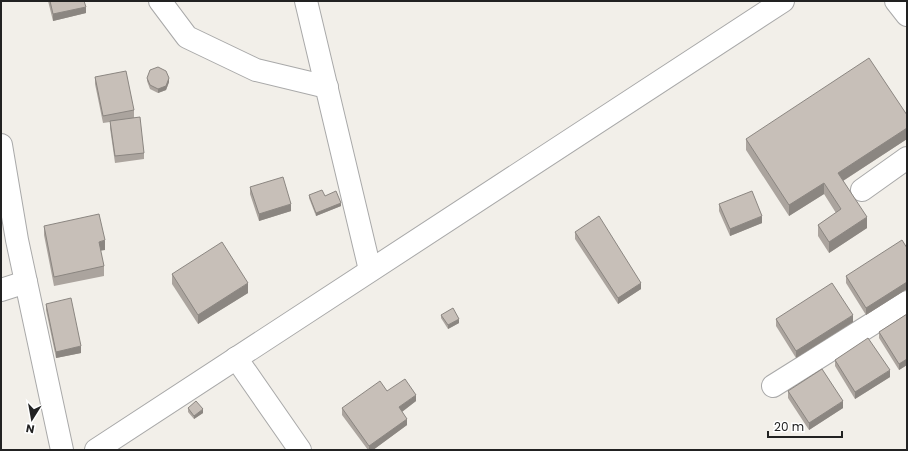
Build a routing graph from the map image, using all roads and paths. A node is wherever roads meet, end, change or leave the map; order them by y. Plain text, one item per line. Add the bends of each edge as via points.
1 (160, 1) edge
2 (306, 1) edge
3 (783, 1) edge
4 (896, 1) edge
5 (907, 15) edge
6 (327, 87) junction
7 (1, 145) edge
8 (907, 158) edge
9 (862, 190) dead end
10 (370, 270) junction
11 (26, 282) junction
12 (1, 290) edge
13 (907, 302) edge
14 (236, 358) junction
15 (774, 386) dead end
16 (62, 450) edge
17 (96, 450) edge
18 (300, 450) edge

1 - 6 street via 187,37 256,70
2 - 6 street
3 - 10 street
4 - 5 street
6 - 10 street
7 - 11 street
8 - 9 street
10 - 14 street
11 - 12 street
11 - 16 street
13 - 15 street
14 - 17 street
14 - 18 street

